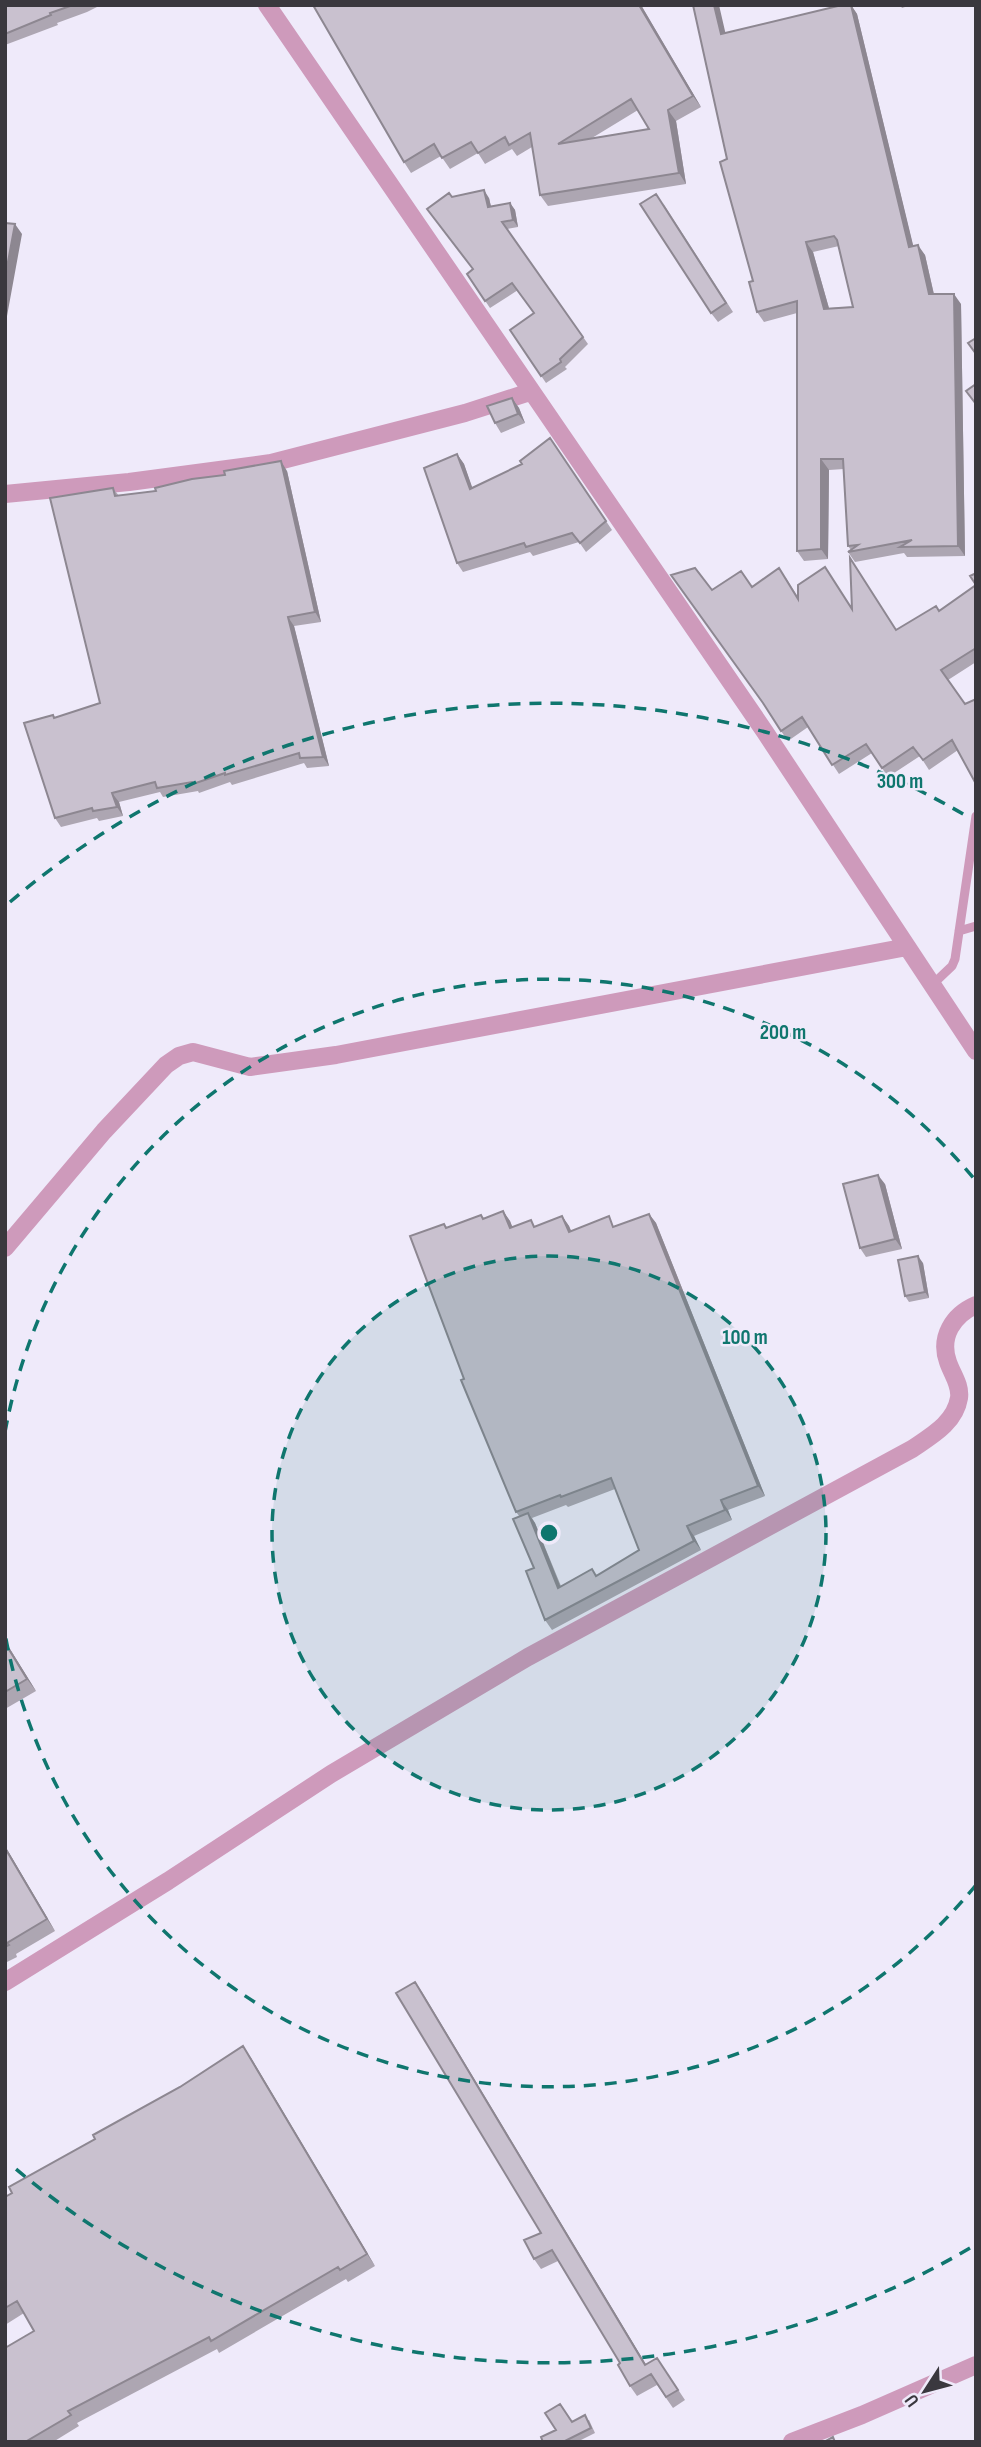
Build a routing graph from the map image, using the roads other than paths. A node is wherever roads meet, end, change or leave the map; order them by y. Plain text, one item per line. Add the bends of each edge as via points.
1 (267, 5) edge
2 (530, 392) junction
3 (5, 494) edge
4 (976, 816) edge
5 (976, 926) edge
6 (959, 932) junction
7 (907, 947) junction
8 (932, 985) junction
9 (976, 1051) edge
10 (5, 1248) edge
11 (976, 1305) edge
12 (5, 1982) edge
13 (976, 2365) edge
14 (792, 2442) edge

1 - 2 street
2 - 3 street via 271,463
2 - 7 street
4 - 6 lane
5 - 6 lane
6 - 8 lane via 952,966
7 - 8 street
7 - 10 street via 336,1055 250,1067 193,1052 179,1056 104,1131
8 - 9 street
11 - 12 street via 948,1329 944,1344 960,1389 959,1401 939,1431 528,1657 331,1774
13 - 14 street

